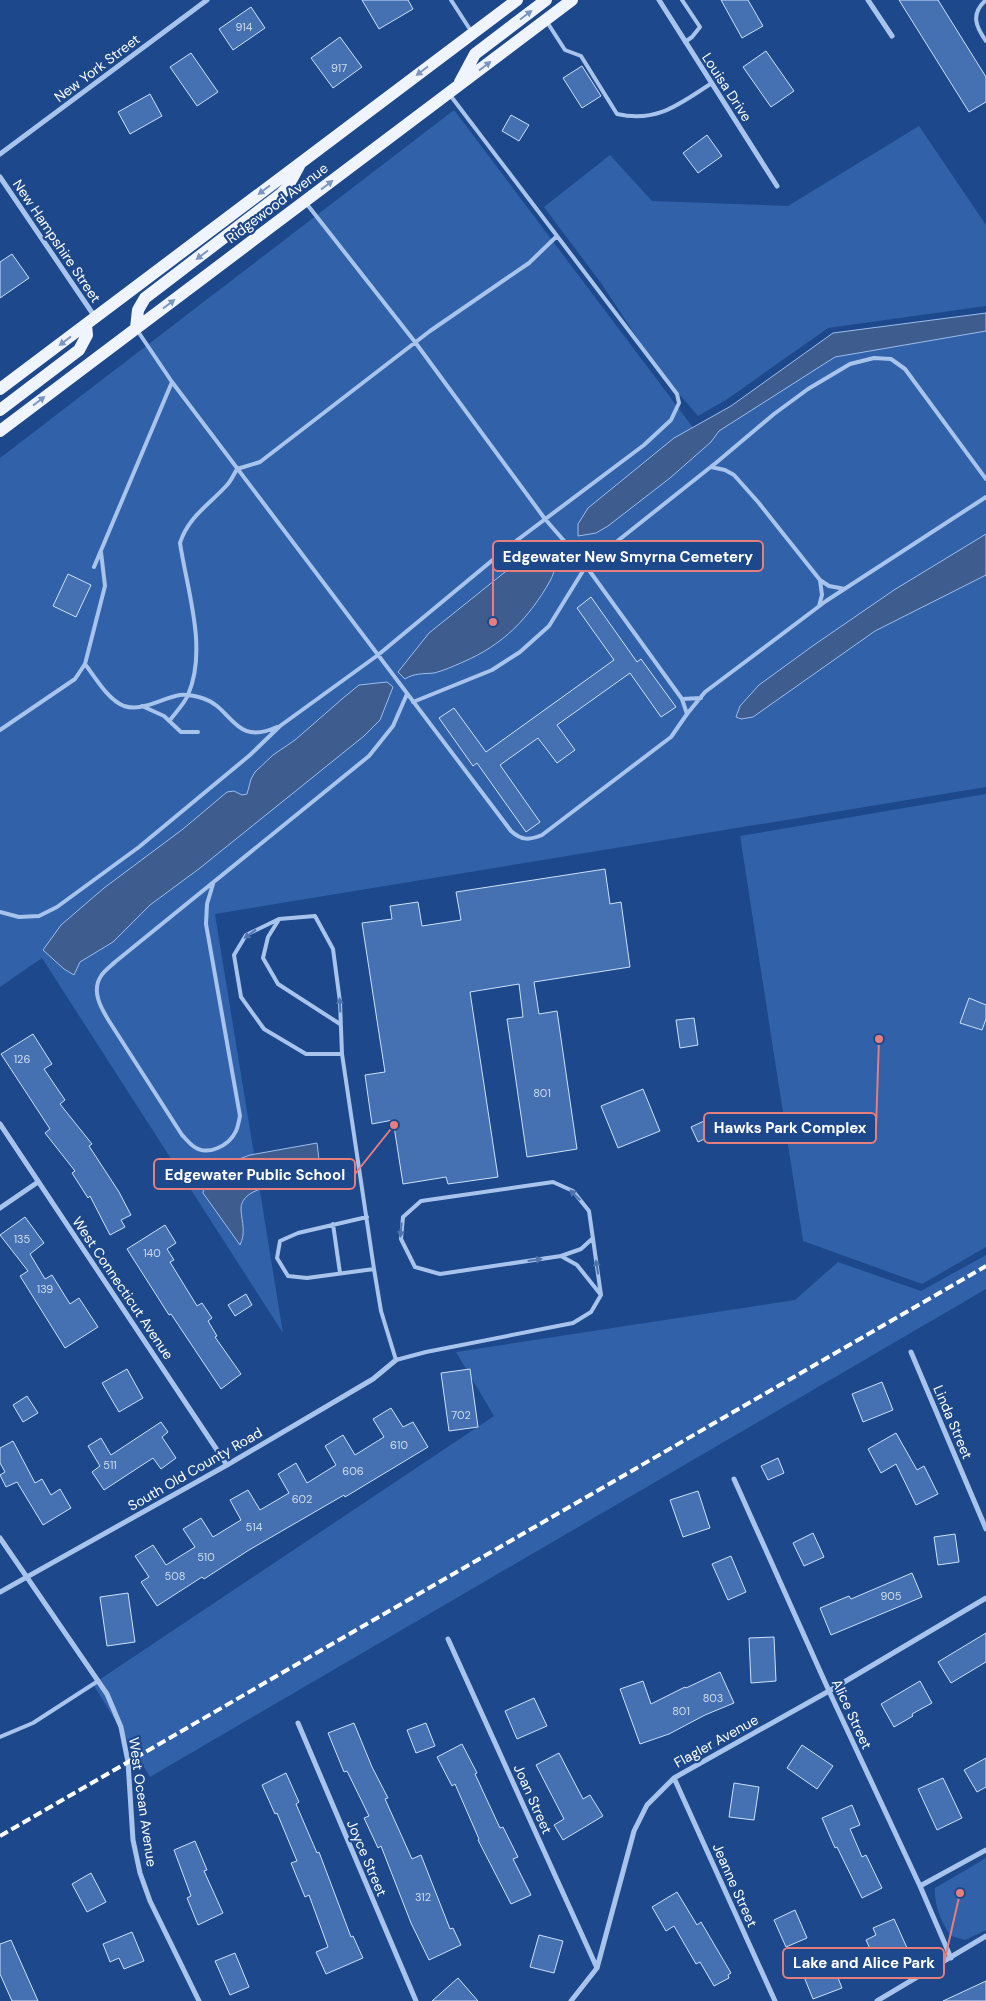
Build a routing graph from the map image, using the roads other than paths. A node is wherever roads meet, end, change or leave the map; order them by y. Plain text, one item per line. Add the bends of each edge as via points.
1 (207, 0) edge
2 (451, 0) edge
3 (517, 0) edge
4 (546, 0) edge
5 (572, 0) edge
6 (658, 0) edge
7 (682, 0) edge
8 (868, 0) edge
9 (986, 0) edge
10 (545, 20) junction
11 (473, 33) junction
12 (892, 36) dead end
13 (986, 41) edge
14 (685, 42) junction
15 (712, 83) junction
16 (453, 90) junction
17 (0, 154) edge
18 (300, 163) junction
19 (0, 177) edge
20 (777, 186) dead end
21 (305, 201) junction
22 (556, 236) junction
23 (91, 321) junction
24 (136, 328) junction
25 (415, 342) junction
26 (172, 382) junction
27 (0, 389) edge
28 (0, 410) edge
29 (0, 430) edge
30 (710, 467) junction
31 (237, 469) junction
32 (986, 479) edge
33 (986, 497) edge
34 (545, 519) junction
35 (101, 552) junction
36 (586, 566) junction
37 (94, 567) dead end
38 (820, 580) junction
39 (845, 589) junction
40 (819, 606) junction
41 (378, 655) junction
42 (85, 664) junction
43 (407, 694) junction
44 (188, 695) junction
45 (701, 698) junction
46 (682, 699) junction
47 (414, 702) junction
48 (141, 706) junction
49 (686, 714) junction
50 (170, 720) junction
51 (280, 726) junction
52 (0, 730) edge
53 (198, 732) dead end
54 (213, 884) junction
55 (0, 912) edge
56 (279, 919) junction
57 (340, 1024) junction
58 (342, 1054) junction
59 (0, 1124) edge
60 (38, 1182) junction
61 (0, 1208) edge
62 (367, 1217) junction
63 (333, 1224) junction
64 (593, 1238) junction
65 (561, 1256) junction
66 (374, 1268) junction
67 (340, 1273) junction
68 (601, 1295) junction
69 (911, 1352) dead end
70 (396, 1360) junction
71 (227, 1465) junction
72 (734, 1479) dead end
73 (986, 1529) edge
74 (0, 1538) edge
75 (26, 1577) junction
76 (0, 1592) edge
77 (986, 1598) edge
78 (448, 1639) dead end
79 (98, 1682) junction
80 (829, 1691) junction
81 (298, 1723) dead end
82 (0, 1737) edge
83 (674, 1778) junction
84 (986, 1850) edge
85 (920, 1886) junction
86 (986, 1936) edge
87 (951, 1958) junction
88 (597, 1968) junction
89 (199, 2001) edge
90 (416, 2001) edge
91 (571, 2001) edge
92 (775, 2001) edge
93 (877, 2001) edge

1 - 17 street, New York Street
2 - 11 lane
3 - 11 main road, Ridgewood Avenue
16 -> 4 main road via 475,54
5 - 10 main road, Ridgewood Avenue
6 - 14 street, Louisa Drive
7 - 14 lane via 700,26
8 - 12 street
9 - 13 lane via 977,14 976,26
10 - 15 lane via 565,50 582,56 617,114 633,118 654,116
16 -> 10 main road, Ridgewood Avenue
11 -> 18 main road, Ridgewood Avenue
14 - 15 street, Louisa Drive
15 - 20 street, Louisa Drive
21 -> 16 main road, Ridgewood Avenue
16 - 22 lane
18 -> 23 main road, Ridgewood Avenue
18 -> 24 main road via 292,181 281,194 145,298 138,310
19 - 23 street, New Hampshire Street
24 -> 21 main road, Ridgewood Avenue
21 - 25 lane
22 - 25 lane via 529,264
22 - 34 lane via 677,394 678,404 671,420 644,445
23 -> 27 main road, Ridgewood Avenue
23 - 28 main road via 79,350
24 - 26 lane
29 -> 24 main road, Ridgewood Avenue
25 - 31 lane via 260,462
25 - 34 lane
26 - 31 lane
26 - 35 lane
30 - 32 lane via 808,389 850,364 874,358 891,359 905,369
30 - 36 lane
30 - 38 lane via 734,475
31 - 41 lane
31 - 44 lane via 228,484 190,521 180,543 197,648 196,669
33 - 39 lane
34 - 36 lane
34 - 41 lane
35 - 37 lane
35 - 42 lane via 105,586
36 - 46 lane
36 - 47 lane via 549,626 520,652 492,670
38 - 39 lane via 829,586
38 - 40 lane via 822,595
39 - 40 lane
40 - 45 lane
41 - 43 lane
41 - 51 lane
42 - 48 lane via 113,699 124,706
42 - 52 lane via 75,680
43 - 47 lane
43 - 54 lane via 393,726 368,756
44 - 48 lane
44 - 50 lane
44 - 51 lane via 205,699 244,730 266,732
45 - 46 lane
45 - 49 lane
46 - 49 lane
47 - 49 lane via 511,832 524,839 542,835 671,737
48 - 50 lane
50 - 53 lane via 181,732
51 - 55 lane via 250,755 146,840 57,907 38,916 19,917
54 - 54 lane via 115,962 100,977 97,992 99,1004 109,1022 182,1134 194,1147 205,1150 216,1150 228,1142 236,1131 240,1116 206,924
56 - 57 lane via 268,937 263,958 270,971 278,984
57 -> 56 lane via 333,949 315,916
56 -> 58 lane via 246,935 234,955 241,997 264,1029 306,1054
57 - 58 lane
58 - 62 lane
59 - 60 street, West Connecticut Avenue
60 - 61 street
60 - 71 street, West Connecticut Avenue
62 - 63 lane
62 - 66 lane
63 - 67 lane
63 - 67 lane via 280,1241 277,1258 288,1276 307,1278
64 - 65 lane via 581,1249
64 -> 65 lane via 589,1210 573,1191 553,1182 421,1201 402,1217 401,1239 415,1267 440,1274
68 -> 64 lane
65 - 68 lane via 577,1265
66 - 67 lane
66 - 70 lane via 381,1311
68 - 70 lane via 591,1312 573,1323
69 - 73 street, Linda Street
70 - 71 street, South Old County Road via 373,1379
71 - 75 street, South Old County Road
72 - 80 street, Alice Street
74 - 75 street, West Ocean Avenue
75 - 76 street, South Old County Road
75 - 79 street, West Ocean Avenue
77 - 80 street, Flagler Avenue
78 - 88 street, Joan Street
79 - 82 lane via 33,1723
79 - 89 street, West Ocean Avenue via 107,1694 121,1727 131,1788 133,1840 140,1872 150,1901
80 - 83 street, Flagler Avenue
80 - 85 street, Alice Street
81 - 90 street, Joyce Street
83 - 88 street, Flagler Avenue via 647,1805 634,1831
83 - 92 street, Jeanne Street
84 - 85 street
85 - 87 street, Alice Street
86 - 87 street
87 - 93 street
88 - 91 street, Flagler Avenue

